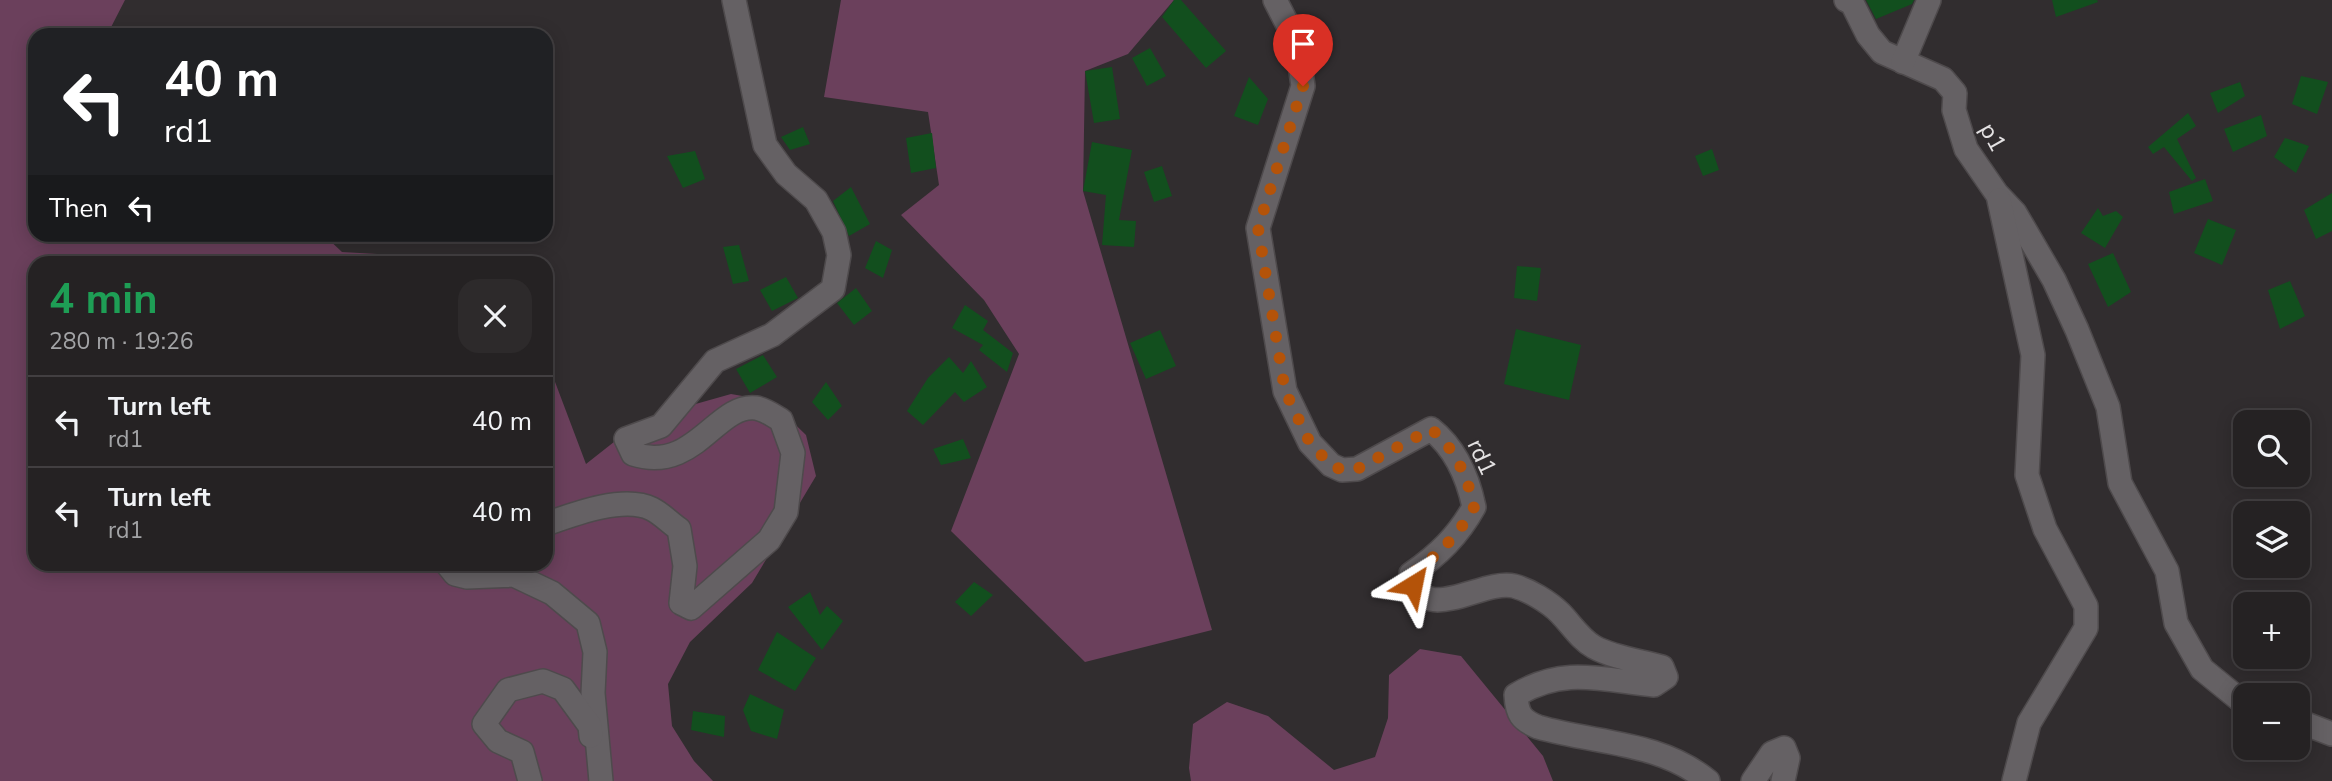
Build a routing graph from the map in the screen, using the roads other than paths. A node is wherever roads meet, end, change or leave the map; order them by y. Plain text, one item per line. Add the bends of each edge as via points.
1 (734, 0) edge
2 (1275, 0) edge
3 (1846, 0) edge
4 (1929, 0) edge
5 (1903, 62) junction
6 (1997, 194) junction
7 (553, 522) edge
8 (453, 571) edge
9 (2233, 694) edge
10 (2310, 726) edge
11 (2332, 734) edge
12 (530, 781) edge
13 (593, 781) edge
14 (601, 781) edge
15 (1708, 781) edge
16 (1753, 781) edge
17 (1783, 781) edge
18 (2014, 781) edge

1 - 7 street via 765,145 786,174 816,200 834,232 839,255 833,289 772,335 715,361 661,426 626,439 633,454 648,459 686,450 738,409 758,408 781,420 793,453 786,512 769,540 691,608 681,603 685,566 679,529 651,508 627,504 588,509
2 - 15 street, rd1 via 1297,43 1303,86 1258,228 1285,391 1310,443 1342,470 1357,469 1431,429 1445,440 1469,485 1474,507 1461,531 1411,574 1413,585 1422,596 1435,601 1511,585 1536,595 1559,612 1593,647 1662,667 1666,677 1654,685 1601,677 1553,678 1516,695 1517,712 1525,722 1557,733 1659,752 1690,766
3 - 5 street, p1 via 1882,52
4 - 5 street
5 - 6 street, p1 via 1943,79 1955,93 1954,110 1963,141
6 - 9 street, p1 via 2036,248 2077,330 2108,407 2120,483 2167,571 2176,623 2188,650 2202,669
6 - 18 street via 2034,355 2028,475 2045,529 2088,618 2029,723
8 - 14 street via 467,577 514,575 552,593 588,623 595,653 593,693
10 - 11 street
12 - 13 street via 522,752 498,741 484,724 509,690 543,681 563,689 590,726
16 - 17 street via 1772,753 1784,748

